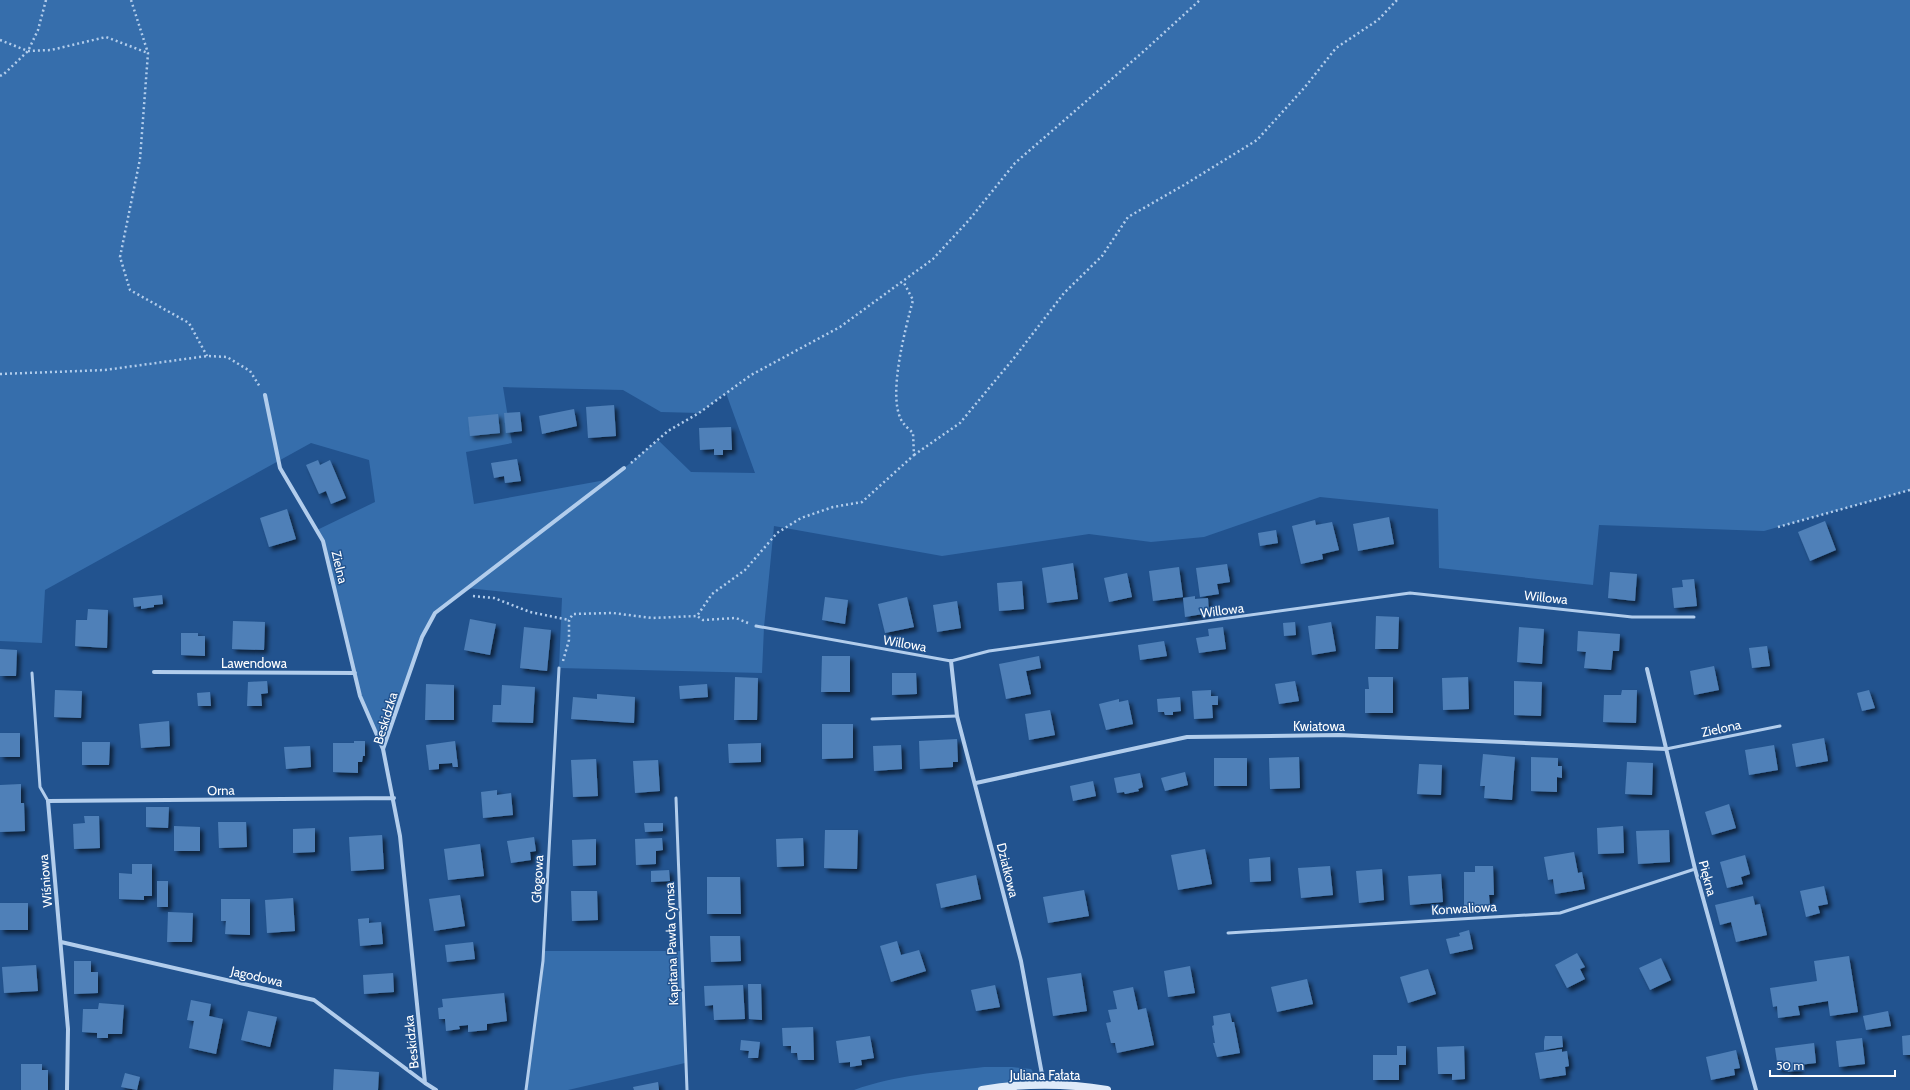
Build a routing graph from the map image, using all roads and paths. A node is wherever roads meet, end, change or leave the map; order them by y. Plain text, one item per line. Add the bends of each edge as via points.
1 (46, 0) edge
2 (131, 0) edge
3 (1200, 0) edge
4 (1397, 0) edge
5 (0, 40) edge
6 (28, 51) junction
7 (148, 53) junction
8 (0, 76) edge
9 (903, 282) junction
10 (207, 356) junction
11 (0, 374) edge
12 (265, 395) joint
13 (914, 456) junction
14 (624, 468) joint
15 (1910, 490) edge
16 (1778, 527) dead end
17 (458, 595) junction
18 (697, 616) junction
19 (1694, 617) dead end
20 (569, 620) junction
21 (756, 626) joint
22 (951, 661) junction
23 (559, 668) joint
24 (1647, 669) dead end
25 (154, 672) dead end
26 (32, 673) dead end
27 (355, 674) junction
28 (958, 716) junction
29 (872, 719) dead end
30 (1780, 726) dead end
31 (383, 749) junction
32 (1666, 749) junction
33 (976, 783) junction
34 (394, 798) junction
35 (676, 798) dead end
36 (48, 801) junction
37 (1695, 869) junction
38 (1228, 933) dead end
39 (61, 942) junction
40 (425, 1083) junction
41 (1044, 1085) junction
42 (67, 1090) edge
43 (436, 1090) edge
44 (526, 1090) edge
45 (687, 1090) edge
46 (982, 1090) edge
47 (1107, 1090) edge
48 (1756, 1090) edge

1 - 6 path via 38,30
2 - 7 path
3 - 9 path via 1015,163 969,220 933,259
4 - 13 path via 1378,20 1336,48 1306,87 1258,140 1128,217 1102,256 1064,293 960,423
5 - 6 path
6 - 7 path via 51,50 106,37
6 - 8 path
7 - 10 path via 140,159 120,257 130,290 190,323
9 - 13 path via 913,300 897,378 898,411 903,424 913,433
9 - 14 path via 840,328 751,375 668,432
10 - 11 path via 105,370
10 - 12 path via 227,357 250,371
12 - 27 street, Zielna via 280,468 323,541
13 - 18 path via 862,502 833,507 801,518 778,533 745,570 712,594
14 - 17 street, Beskidzka
15 - 16 path
17 - 20 path via 494,598 530,612
17 - 31 street, Beskidzka via 434,613 422,637
18 - 20 path via 652,618 614,613 573,614
18 - 21 path via 703,620 736,618
19 - 22 lane, Willowa via 1632,617 1410,593 989,651
20 - 23 path via 569,640 564,660
21 - 22 lane, Willowa
22 - 28 street, Działkowa
23 - 44 lane, Głogowa via 543,961
24 - 32 street, Piękna
25 - 27 street, Lawendowa
26 - 36 lane, Wiśniowa via 40,788
27 - 31 street, Zielna via 360,696
28 - 29 lane
28 - 33 street, Działkowa
30 - 32 lane, Zielona
31 - 34 street, Beskidzka
32 - 33 street, Kwiatowa via 1338,735 1187,737
32 - 37 street, Piękna
33 - 41 street, Działkowa via 1020,961
34 - 36 street, Orna
34 - 40 street, Beskidzka
35 - 45 lane, Kapitana Pawła Cymsa
36 - 39 street, Wiśniowa
37 - 38 lane, Konwaliowa via 1560,913
37 - 48 street, Piękna
39 - 40 street, Jagodowa via 314,1000
39 - 42 street, Wiśniowa via 68,1029
40 - 43 street, Beskidzka
41 - 46 street, Juliana Fałata
41 - 47 street, Juliana Fałata

